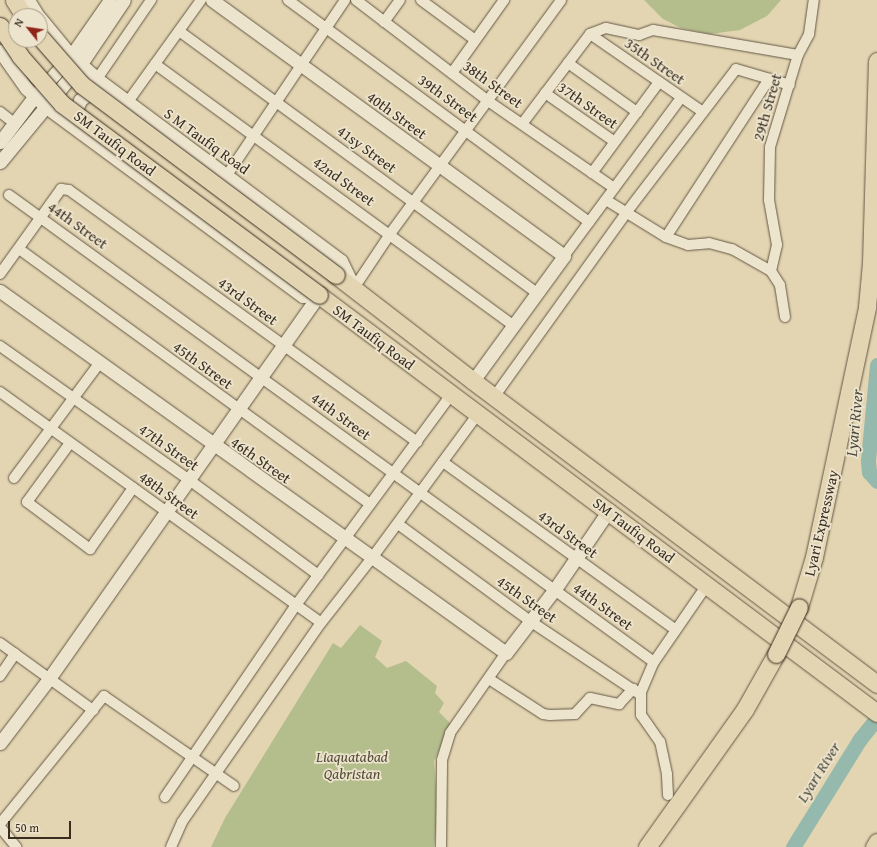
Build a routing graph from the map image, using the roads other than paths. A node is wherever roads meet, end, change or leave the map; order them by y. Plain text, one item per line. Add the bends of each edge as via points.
1 (14, 0) edge
2 (110, 0) edge
3 (124, 0) edge
4 (151, 0) edge
5 (201, 0) edge
6 (212, 0) edge
7 (288, 0) edge
8 (345, 0) edge
9 (356, 0) edge
10 (400, 0) edge
11 (421, 0) edge
12 (561, 0) edge
13 (814, 0) edge
14 (501, 1) edge
15 (24, 8) edge
16 (384, 22) junction
17 (0, 26) edge
18 (326, 28) junction
19 (48, 31) edge
20 (179, 31) junction
21 (590, 34) junction
22 (475, 40) junction
23 (48, 46) edge
24 (0, 52) edge
25 (798, 55) junction
26 (76, 60) junction
27 (877, 61) edge
28 (568, 63) junction
29 (155, 64) junction
30 (303, 66) junction
31 (452, 73) junction
32 (769, 79) junction
33 (100, 81) junction
34 (659, 82) junction
35 (790, 85) junction
36 (545, 93) junction
37 (34, 97) junction
38 (681, 98) junction
39 (488, 101) junction
40 (127, 102) junction
41 (278, 102) junction
42 (45, 106) junction
43 (0, 112) edge
44 (637, 112) junction
45 (703, 112) junction
46 (14, 123) junction
47 (522, 124) junction
48 (72, 126) junction
49 (467, 130) junction
50 (254, 135) junction
51 (0, 142) edge
52 (615, 142) junction
53 (0, 162) edge
54 (440, 166) junction
55 (592, 173) junction
56 (223, 181) junction
57 (614, 188) junction
58 (8, 195) dead end
59 (606, 200) junction
60 (414, 202) junction
61 (626, 214) junction
62 (41, 217) junction
63 (589, 222) junction
64 (390, 234) junction
65 (666, 237) junction
66 (18, 249) junction
67 (564, 256) junction
68 (771, 271) junction
69 (0, 274) edge
70 (354, 288) junction
71 (0, 291) edge
72 (537, 293) junction
73 (319, 295) junction
74 (785, 317) dead end
75 (514, 326) junction
76 (283, 345) junction
77 (0, 346) edge
78 (100, 362) junction
79 (261, 376) junction
80 (473, 381) junction
81 (0, 392) edge
82 (451, 395) junction
83 (494, 397) junction
84 (74, 398) junction
85 (238, 409) junction
86 (477, 415) junction
87 (50, 428) junction
88 (417, 442) junction
89 (70, 443) junction
90 (212, 444) junction
91 (443, 462) junction
92 (394, 473) junction
93 (14, 478) dead end
94 (188, 479) junction
95 (133, 488) junction
96 (420, 493) junction
97 (370, 504) junction
98 (609, 510) junction
99 (166, 511) junction
100 (398, 524) junction
101 (344, 538) junction
102 (372, 558) junction
103 (576, 558) junction
104 (318, 575) junction
105 (707, 585) junction
106 (555, 589) junction
107 (296, 605) junction
108 (530, 621) junction
109 (321, 623) junction
110 (676, 630) junction
111 (0, 643) edge
112 (506, 653) junction
113 (15, 654) junction
114 (654, 662) junction
115 (0, 676) edge
116 (48, 680) junction
117 (489, 680) junction
118 (877, 684) edge
119 (637, 692) junction
120 (93, 710) junction
121 (877, 713) edge
122 (0, 743) edge
123 (191, 755) junction
124 (216, 772) junction
125 (234, 786) dead end
126 (668, 795) dead end
127 (165, 797) dead end
128 (0, 824) edge
129 (0, 827) edge
130 (877, 842) edge
131 (16, 847) edge
132 (171, 847) edge
133 (441, 847) edge
134 (648, 847) edge
135 (874, 847) edge

1 - 15 highway
2 - 26 street
3 - 26 street
4 - 33 street
5 - 20 street
6 - 30 street, 40th Street
7 - 18 street, 39th Street
8 - 18 street
9 - 16 street, 38th Street
10 - 16 street
11 - 22 street
12 - 39 street
13 - 25 street, 29th Street via 809,34
14 - 22 street
16 - 31 street, 38th Street
17 - 73 highway, SM Taufiq Road, bridge via 20,56 62,104
18 - 30 street
18 - 49 street, 39th Street
19 - 26 street, S M Taufiq Road
20 - 29 street
20 - 41 street, 41sy Street
21 - 25 street via 606,28 639,35 653,30
21 - 28 street
21 - 34 street, 35th Street
22 - 31 street
23 - 56 highway, bridge via 82,85
24 - 37 street
25 - 35 street, 29th Street
26 - 33 street, S M Taufiq Road
26 - 37 street
26 - 42 street
27 - 134 highway, Lyari Expressway, bridge via 871,263 867,307 805,591 789,630 745,709
28 - 36 street
28 - 44 street
29 - 40 street
29 - 50 street, 42nd Street
30 - 41 street
30 - 54 street, 40th Street
31 - 39 street, 38th Street
32 - 35 street
32 - 45 street via 736,69
32 - 65 street
33 - 40 street, S M Taufiq Road
33 - 48 street via 80,100 74,112
34 - 38 street, 35th Street
34 - 44 street
35 - 68 street, 29th Street via 770,147 769,200 777,245
36 - 47 street
36 - 52 street, 37th Street
37 - 42 street
37 - 46 street
38 - 45 street, 35th Street
38 - 57 street
39 - 47 street, 38th Street
39 - 49 street
40 - 56 street, S M Taufiq Road
41 - 50 street
41 - 60 street, 41sy Street
42 - 48 street
42 - 53 street
43 - 46 street
44 - 52 street
45 - 61 street
46 - 51 street
47 - 55 street, 38th Street
48 - 73 street via 303,296
49 - 54 street
49 - 63 street, 39th Street
50 - 56 street
50 - 64 street, 42nd Street
52 - 55 street
54 - 60 street
54 - 67 street, 40th Street
55 - 57 street, 38th Street
56 - 70 highway, bridge
56 - 70 street, S M Taufiq Road via 341,261
57 - 59 street
58 - 62 street, 44th Street
59 - 61 street
59 - 63 street
60 - 64 street
60 - 72 street, 41sy Street
61 - 65 street
61 - 83 street
62 - 66 street
62 - 76 street, 43rd Street via 61,189 69,190
62 - 79 street, 44th Street
63 - 67 street
64 - 70 street
64 - 75 street, 42nd Street
65 - 68 street via 688,245 708,243 732,249
66 - 69 street
66 - 85 street, 45th Street
67 - 72 street
68 - 74 street via 780,285
70 - 80 highway
71 - 78 street, 46th Street
72 - 75 street
73 - 76 street
73 - 82 highway, SM Taufiq Road
75 - 80 street
76 - 79 street
76 - 88 street, 43rd Street
77 - 84 street, 47th Street
78 - 84 street
78 - 90 street, 46th Street
79 - 85 street
79 - 92 street, 44th Street
80 - 83 highway
81 - 87 street, 48th Street
82 - 86 highway, SM Taufiq Road
82 - 88 street
83 - 118 highway via 779,608
84 - 87 street
84 - 94 street, 47th Street
85 - 90 street
85 - 97 street, 45th Street
86 - 91 street
86 - 98 highway, SM Taufiq Road
87 - 89 street, 48th Street
87 - 93 street
88 - 92 street
89 - 95 street, 48th Street
89 - 95 street via 27,502 90,549
90 - 94 street
90 - 101 street, 46th Street
91 - 96 street
91 - 103 street, 43rd Street
92 - 96 street, 44th Street
92 - 97 street
94 - 99 street
94 - 104 street, 47th Street
95 - 99 street, 48th Street
96 - 100 street
96 - 106 street, 44th Street
97 - 101 street
98 - 103 street
98 - 105 highway, SM Taufiq Road
99 - 107 street, 48th Street
99 - 116 street
100 - 102 street
100 - 108 street, 45th Street
101 - 102 street, 46th Street
101 - 104 street
102 - 109 street
102 - 112 street, 46th Street
103 - 106 street
103 - 110 street, 43rd Street
104 - 107 street
105 - 110 street
105 - 121 highway, SM Taufiq Road
106 - 108 street
106 - 114 street, 44th Street
107 - 109 street, 48th Street
107 - 123 street
108 - 112 street
108 - 119 street, 45th Street
109 - 124 street
110 - 114 street
111 - 113 street
112 - 117 street
113 - 115 street
113 - 116 street
114 - 119 street
116 - 120 street
116 - 122 street
117 - 119 street via 543,714 550,715 574,714 590,698 619,704
117 - 133 street via 450,733 442,760
119 - 126 street via 641,715 660,742 668,774
120 - 123 street via 104,696
120 - 128 street
123 - 124 street
123 - 127 street
124 - 125 street
124 - 132 street via 182,822
129 - 131 street
130 - 135 highway

